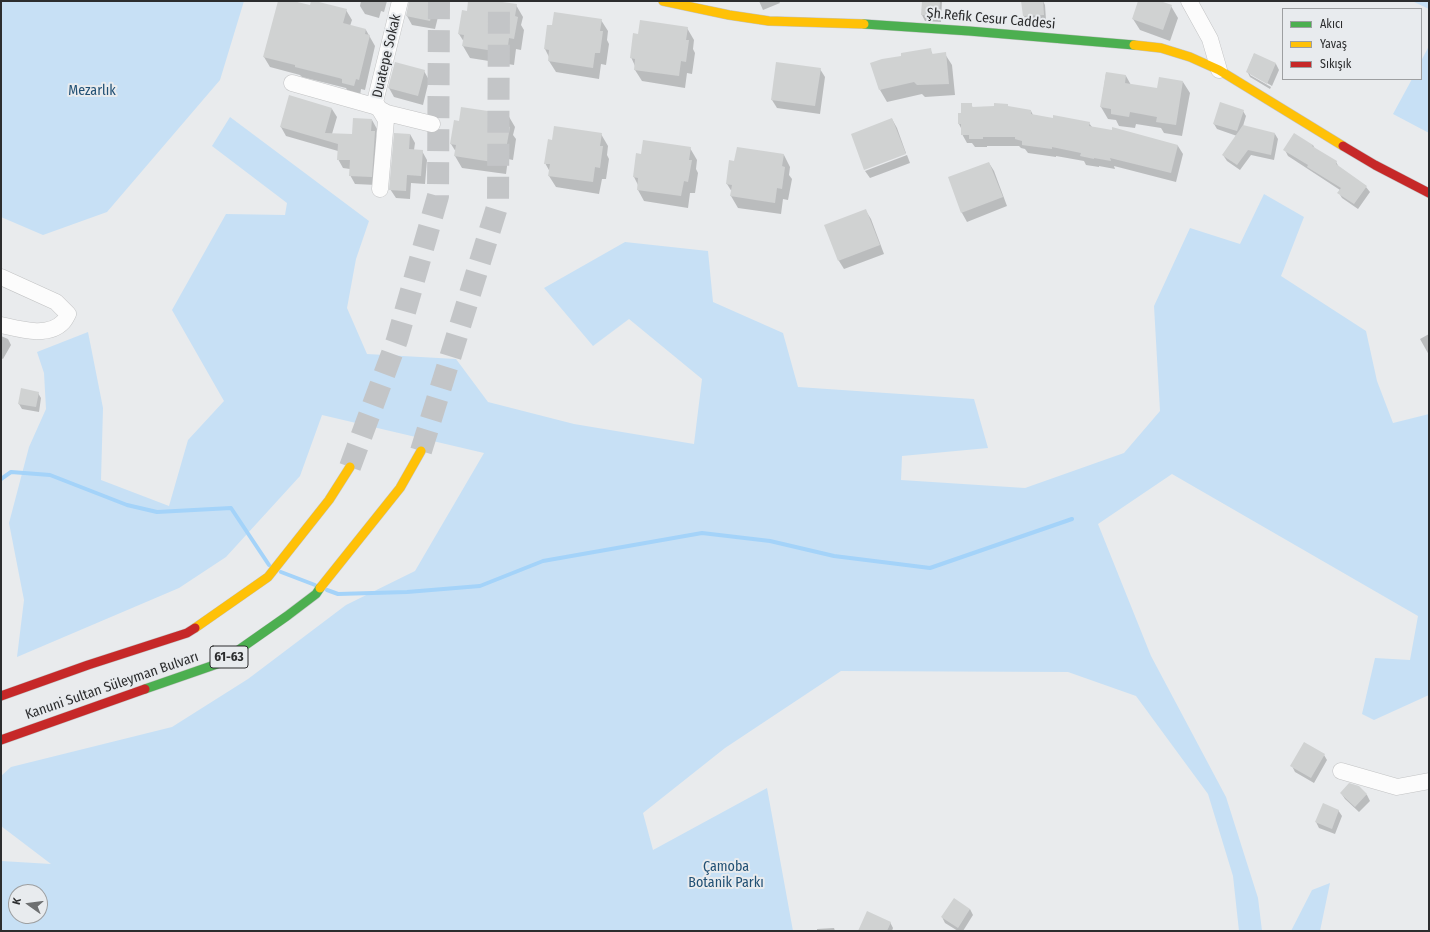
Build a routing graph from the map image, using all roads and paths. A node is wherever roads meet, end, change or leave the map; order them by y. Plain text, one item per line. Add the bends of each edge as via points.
1 (400, 1) edge
2 (663, 1) edge
3 (1189, 1) edge
4 (1219, 70) junction
5 (292, 83) dead end
6 (380, 109) junction
7 (432, 124) dead end
8 (380, 189) dead end
9 (1429, 193) edge
10 (1, 277) edge
11 (1, 325) edge
12 (421, 451) tunnel mouth
13 (350, 467) tunnel mouth
14 (1, 696) edge
15 (1, 740) edge
16 (1341, 771) dead end
17 (1429, 782) edge

1 - 6 street, Duatepe Sokak via 375,102
2 - 4 main road, Şh.Refik Cesur Caddesi via 769,21 848,23 1130,44 1161,48
3 - 4 street via 1210,39
4 - 9 main road, Şh.Refik Cesur Caddesi via 1375,165
5 - 6 street, Duatepe Sokak
6 - 7 street, Duatepe Sokak via 386,113
6 - 8 street, Duatepe Sokak via 386,120
10 - 11 street via 56,302 68,314 63,322 51,330 30,331
12 - 15 main road, Kanuni Sultan Süleyman Bulvarı / 61-63 via 400,488 316,594 220,663
13 - 14 main road, Kanuni Sultan Süleyman Bulvarı via 329,500 268,577 187,633
16 - 17 street via 1397,787

